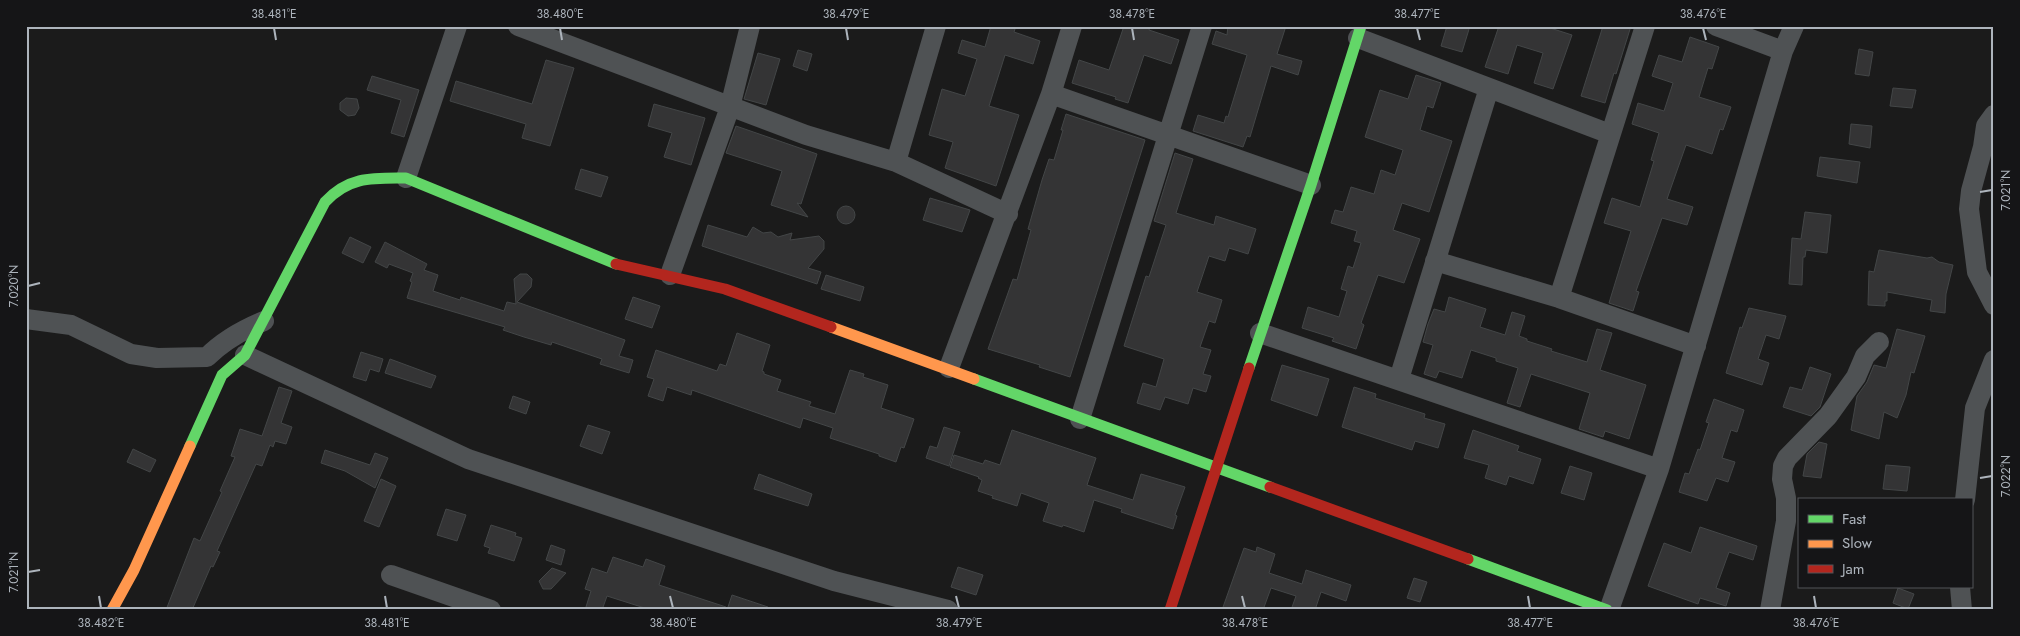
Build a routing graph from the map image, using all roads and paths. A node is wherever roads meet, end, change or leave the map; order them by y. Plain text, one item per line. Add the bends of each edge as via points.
1 (457, 26) edge
2 (518, 26) edge
3 (750, 26) edge
4 (936, 26) edge
5 (1072, 26) edge
6 (1202, 26) edge
7 (1645, 26) edge
8 (1716, 26) edge
9 (1794, 26) edge
10 (1360, 32) edge
11 (1783, 51) junction
12 (1489, 88) junction
13 (1051, 94) junction
14 (730, 107) junction
15 (1994, 115) edge
16 (1170, 134) junction
17 (1610, 134) junction
18 (896, 162) junction
19 (406, 178) junction
20 (1311, 185) junction
21 (1008, 214) junction
22 (1435, 261) junction
23 (670, 275) junction
24 (1559, 298) junction
25 (1994, 305) edge
26 (26, 318) edge
27 (264, 321) junction
28 (1260, 333) junction
29 (1878, 342) dead end
30 (1696, 346) junction
31 (245, 355) junction
32 (207, 357) junction
33 (1994, 360) edge
34 (949, 368) junction
35 (222, 375) junction
36 (1399, 379) junction
37 (1080, 419) junction
38 (1216, 467) junction
39 (1659, 469) junction
40 (1965, 498) edge
41 (391, 575) dead end
42 (1960, 588) edge
43 (890, 602) edge
44 (112, 610) edge
45 (490, 610) edge
46 (948, 610) edge
47 (1170, 610) edge
48 (1608, 610) edge
49 (1770, 610) edge
50 (1962, 610) edge

1 - 19 street
2 - 14 street
3 - 14 street
4 - 18 street
5 - 13 street
6 - 16 street
7 - 17 street
8 - 11 street
9 - 11 street
10 - 12 street
10 - 20 street
11 - 30 street
12 - 17 street
12 - 22 street
13 - 16 street
13 - 21 street
14 - 18 street via 806,135
14 - 23 street
15 - 25 street via 1986,126 1970,190 1969,209 1977,272
16 - 20 street
16 - 37 street
17 - 24 street
18 - 21 street
19 - 23 street via 608,262
19 - 27 street via 362,178 332,193
20 - 28 street
21 - 34 street
22 - 24 street
22 - 36 street
23 - 34 street via 725,289
24 - 30 street
26 - 32 street via 71,325 131,354 157,358
27 - 31 street
27 - 32 street via 221,343
28 - 36 street
28 - 38 street
29 - 49 street via 1865,356 1856,377 1828,416 1782,466 1786,522
30 - 39 street
31 - 35 street
31 - 43 street via 468,459 834,580
32 - 35 street
33 - 40 street via 1976,408
34 - 37 street
35 - 44 street via 134,570
36 - 39 street
37 - 38 street
38 - 47 street
38 - 48 street
39 - 48 street
41 - 45 street
42 - 50 street
43 - 46 street

